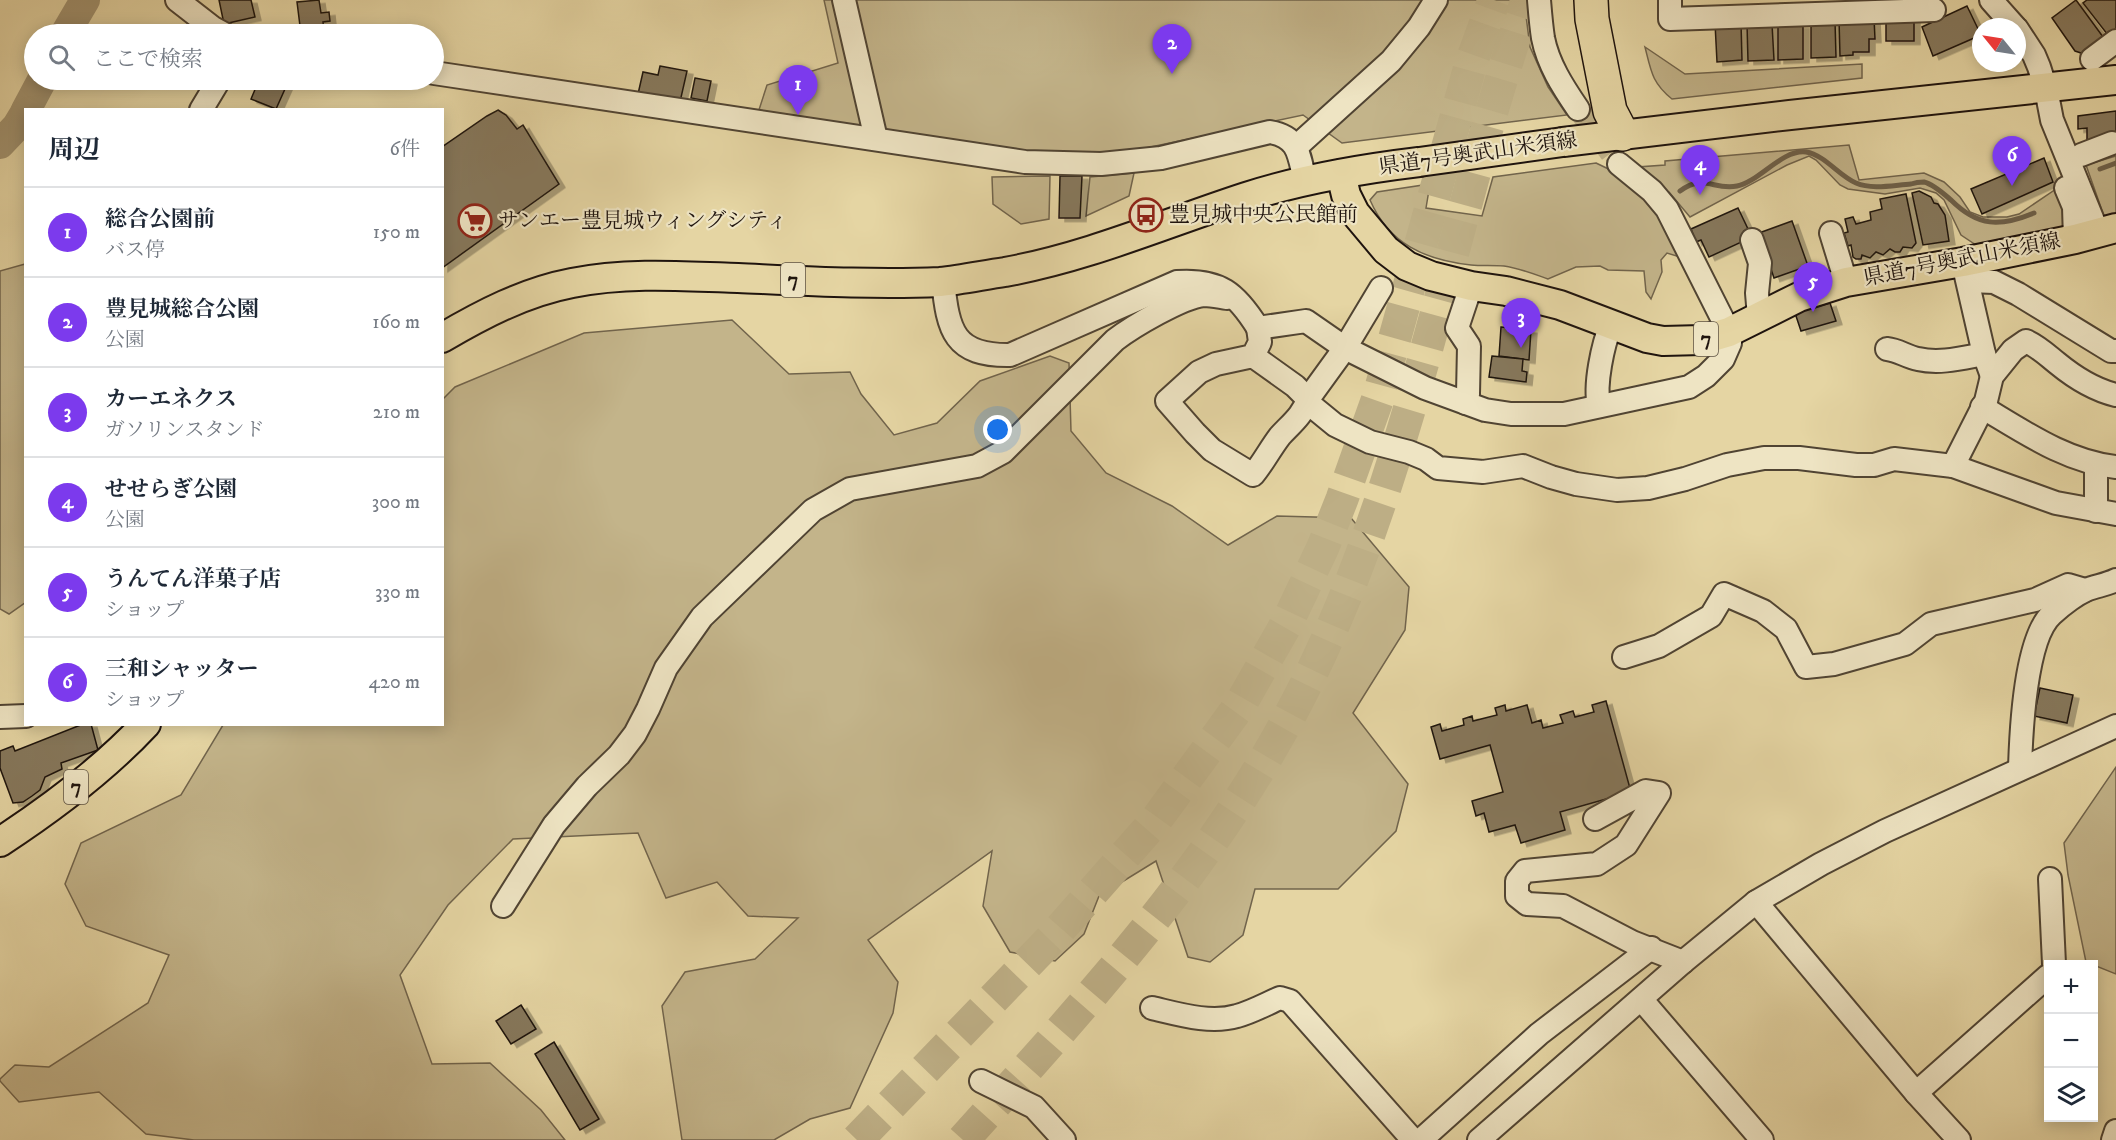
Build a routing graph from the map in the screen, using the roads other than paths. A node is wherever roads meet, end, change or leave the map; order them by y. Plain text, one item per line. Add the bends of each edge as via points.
1 (844, 0) edge
2 (1436, 0) edge
3 (1539, 0) edge
4 (1591, 0) edge
5 (1606, 0) edge
6 (1670, 0) edge
7 (1991, 0) edge
8 (178, 1) edge
9 (1894, 5) edge
10 (1812, 6) edge
11 (1934, 10) dead end
12 (2007, 18) edge
13 (210, 24) edge
14 (2116, 41) edge
15 (2026, 43) edge
16 (2092, 58) dead end
17 (444, 74) edge
18 (2116, 80) edge
19 (2046, 89) junction
20 (213, 90) edge
21 (202, 108) edge
22 (1578, 109) tunnel mouth
23 (2039, 120) dead end
24 (876, 139) junction
25 (2112, 143) dead end
26 (1296, 147) junction
27 (1620, 149) junction
28 (2066, 161) junction
29 (1354, 171) junction
30 (1305, 181) junction
31 (1831, 232) dead end
32 (2096, 233) edge
33 (1752, 240) dead end
34 (1966, 272) junction
35 (943, 282) junction
36 (1846, 282) junction
37 (1471, 286) junction
38 (1382, 288) dead end
39 (1238, 300) junction
40 (1759, 317) junction
41 (1611, 325) junction
42 (1258, 328) junction
43 (1729, 332) junction
44 (444, 338) edge
45 (1346, 348) junction
46 (1887, 349) dead end
47 (2116, 351) edge
48 (1984, 354) junction
49 (1253, 356) junction
50 (1992, 376) junction
51 (2116, 395) edge
52 (1308, 399) junction
53 (1466, 403) junction
54 (1599, 406) junction
55 (1982, 407) junction
56 (1953, 466) junction
57 (2106, 466) edge
58 (2106, 513) edge
59 (2116, 580) edge
60 (2085, 590) junction
61 (1624, 657) dead end
62 (24, 716) edge
63 (0, 717) edge
64 (144, 726) edge
65 (2116, 726) edge
66 (2020, 769) junction
67 (1595, 819) dead end
68 (0, 842) edge
69 (2050, 879) dead end
70 (1756, 902) junction
71 (503, 906) dead end
72 (1651, 948) junction
73 (2054, 960) edge
74 (1683, 962) junction
75 (2044, 980) edge
76 (1641, 999) junction
77 (1152, 1008) dead end
78 (981, 1081) dead end
79 (1917, 1093) junction
80 (2116, 1131) edge
81 (1064, 1140) edge
82 (1413, 1140) edge
83 (1420, 1140) edge
84 (1479, 1140) edge
85 (1762, 1140) edge
86 (1959, 1140) edge
87 (2113, 1140) edge

1 - 24 street
2 - 26 street via 1391,61
3 - 22 street via 1549,59 1560,84
4 - 27 highway
5 - 27 highway via 1630,108
6 - 10 street via 1670,19
7 - 12 street
8 - 13 street
9 - 10 street
9 - 11 street
14 - 16 street
15 - 19 street
17 - 24 street
18 - 19 main road, 県道7号奥武山米須線 / 7
19 - 27 main road, 県道7号奥武山米須線 / 7
19 - 32 street via 2052,120
20 - 21 street
23 - 28 street via 2044,138
24 - 26 street via 1025,162 1101,164 1161,158 1270,132 1286,136
25 - 28 street
26 - 30 street
27 - 29 main road, 県道7号奥武山米須線 / 7, bridge via 1563,142
27 - 43 street via 1667,208
28 - 32 street via 2074,207
29 - 30 main road, 県道7号奥武山米須線 / 7
29 - 37 main road, 県道7号奥武山米須線 / 7 via 1346,195 1354,213 1396,260 1419,272
30 - 35 main road, 県道7号奥武山米須線 / 7 via 1237,200 1080,255
31 - 36 street
32 - 34 main road, 県道7号奥武山米須線 / 7
33 - 40 street via 1760,263 1756,293
34 - 36 main road, 県道7号奥武山米須線 / 7
34 - 47 street via 2018,294
34 - 48 street
35 - 39 street via 953,332 967,348 988,356 1010,356 1177,282 1199,280 1227,290
35 - 44 main road, 県道7号奥武山米須線 / 7 via 874,284 633,275 602,278 570,283 513,301
36 - 40 main road, 県道7号奥武山米須線 / 7 via 1799,297
37 - 41 main road, 県道7号奥武山米須線 / 7 via 1560,305
37 - 53 street via 1457,328 1469,346
38 - 45 street
39 - 42 street
39 - 71 street via 1203,295 1129,330 1003,452 977,466 850,489 813,510 689,633 666,668 635,735 554,825
40 - 43 main road, 県道7号奥武山米須線 / 7
41 - 43 main road, 県道7号奥武山米須線 / 7 via 1663,341 1702,340
41 - 54 street via 1598,383
42 - 45 street via 1306,321
42 - 49 street via 1260,342
43 - 54 street via 1730,343 1723,359 1689,387
45 - 52 street
45 - 53 street via 1425,388
46 - 48 street via 1936,362
48 - 50 street
49 - 52 street
49 - 52 street via 1199,372 1167,401 1212,450 1253,475 1305,409
50 - 51 street via 2013,350 2026,341 2101,391
50 - 55 street
52 - 56 street via 1335,425 1370,442 1426,459 1438,468 1483,472 1523,466 1576,484 1617,490 1647,488 1764,458 1856,465 1894,459
53 - 54 street via 1511,414 1564,414
55 - 56 street
55 - 57 street via 2081,461
56 - 58 street via 2056,503
57 - 58 street
59 - 60 street
60 - 61 street via 2068,585 2035,600 1931,624 1905,644 1834,664 1806,667 1786,629 1763,611 1724,594 1711,615 1659,646
60 - 66 street via 2050,615 2033,647 2022,716
62 - 63 street
64 - 68 main road, 7 via 79,785
65 - 66 street
66 - 70 street via 1884,831
67 - 72 street via 1646,791 1659,793 1626,845 1597,864 1525,871 1517,881 1517,896 1527,904 1563,906
69 - 73 street
70 - 74 street
70 - 79 street
72 - 74 street
72 - 83 street via 1539,1034
74 - 76 street
75 - 79 street
76 - 84 street
76 - 85 street
77 - 82 street via 1212,1019 1235,1017 1281,998 1290,1001
78 - 81 street via 1034,1107
79 - 86 street
80 - 87 street

